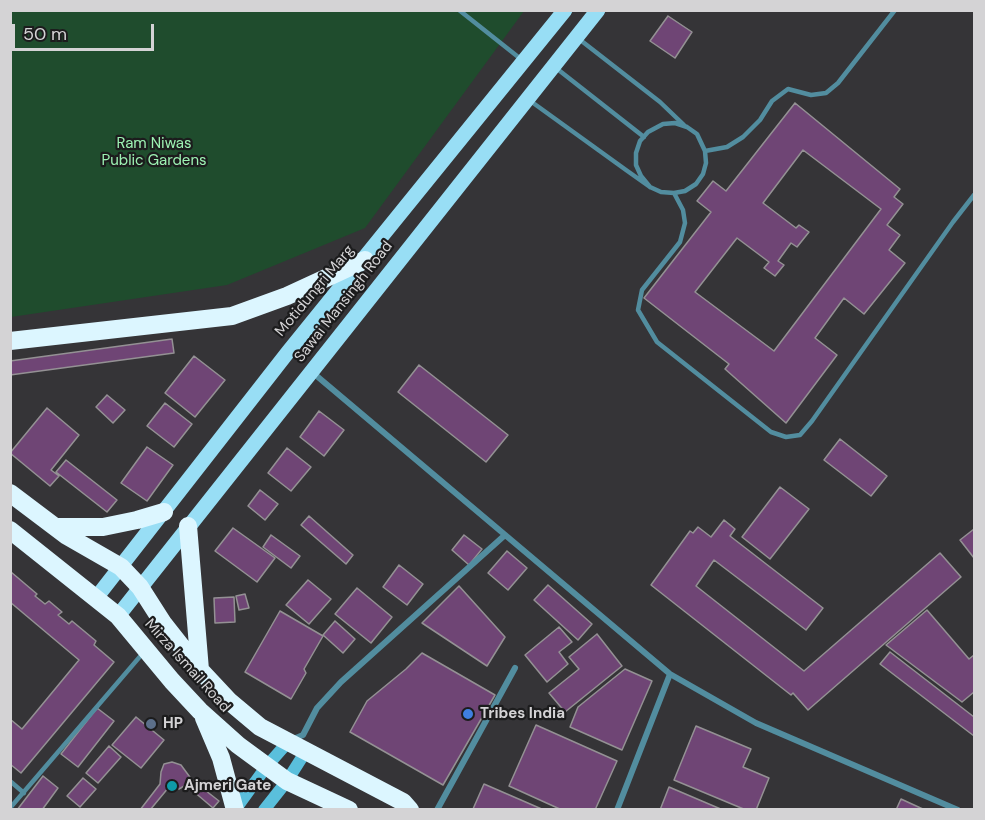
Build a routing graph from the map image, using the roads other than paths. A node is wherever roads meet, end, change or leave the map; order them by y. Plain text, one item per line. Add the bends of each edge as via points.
1 (459, 10) edge
2 (565, 10) edge
3 (598, 10) edge
4 (895, 10) edge
5 (577, 37) junction
6 (524, 62) junction
7 (554, 66) junction
8 (528, 99) junction
9 (687, 127) junction
10 (644, 137) junction
11 (705, 151) junction
12 (650, 187) junction
13 (674, 194) junction
14 (975, 195) edge
15 (365, 260) junction
16 (10, 341) edge
17 (311, 372) junction
18 (10, 493) edge
19 (164, 512) junction
20 (188, 526) junction
21 (55, 527) junction
22 (10, 530) edge
23 (505, 535) junction
24 (121, 567) junction
25 (140, 587) junction
26 (96, 598) junction
27 (118, 616) junction
28 (146, 649) junction
29 (515, 668) dead end
30 (200, 670) junction
31 (670, 674) junction
32 (200, 711) junction
33 (299, 743) junction
34 (266, 767) junction
35 (10, 781) edge
36 (287, 781) junction
37 (24, 793) junction
38 (10, 808) edge
39 (235, 810) edge
40 (264, 810) edge
41 (349, 810) edge
42 (410, 810) edge
43 (437, 810) edge
44 (617, 810) edge
45 (957, 810) edge

1 - 6 lane
2 - 6 main road, Motidungri Marg
3 - 5 main road, Sawai Mansingh Road
4 - 11 lane via 826,93 811,95 788,89 772,101 743,137 727,147
5 - 7 main road, Sawai Mansingh Road
5 - 9 lane
6 - 15 main road, Motidungri Marg
7 - 8 main road, Sawai Mansingh Road
7 - 10 lane
8 - 12 lane
8 - 17 main road, Sawai Mansingh Road
9 - 10 lane via 663,124
9 - 11 lane via 697,135
10 - 12 lane via 636,153 636,165
11 - 13 lane via 706,163 696,184
12 - 13 lane
13 - 14 lane via 685,223 680,242 642,290 638,310 657,342 771,432 786,436 800,435 812,421
15 - 16 highway via 232,316
15 - 19 main road, Motidungri Marg
17 - 20 main road, Sawai Mansingh Road
17 - 23 street
18 - 21 highway, Mirza Ismail Road
19 - 21 highway via 103,527
19 - 24 main road, Motidungri Marg
20 - 25 main road, Sawai Mansingh Road
20 - 30 highway
21 - 24 highway, Mirza Ismail Road
22 - 26 highway, Mirza Ismail Road
23 - 31 street
23 - 33 street via 340,682 317,708
24 - 25 highway, Mirza Ismail Road
24 - 26 main road, Motidungri Marg
25 - 27 main road, Sawai Mansingh Road
25 - 30 highway, Mirza Ismail Road via 163,624
26 - 27 highway, Mirza Ismail Road
27 - 28 highway, Mirza Ismail Road
28 - 32 highway, Mirza Ismail Road
28 - 37 lane
29 - 43 street
30 - 33 highway, Mirza Ismail Road via 260,727
31 - 44 street
31 - 45 street via 756,723
32 - 34 highway, Mirza Ismail Road
32 - 39 highway via 221,758
33 - 34 street
33 - 36 street
33 - 42 highway, Mirza Ismail Road via 403,802
34 - 36 highway, Mirza Ismail Road
34 - 39 street
35 - 37 lane
36 - 40 street
36 - 41 highway, Mirza Ismail Road
37 - 38 lane

